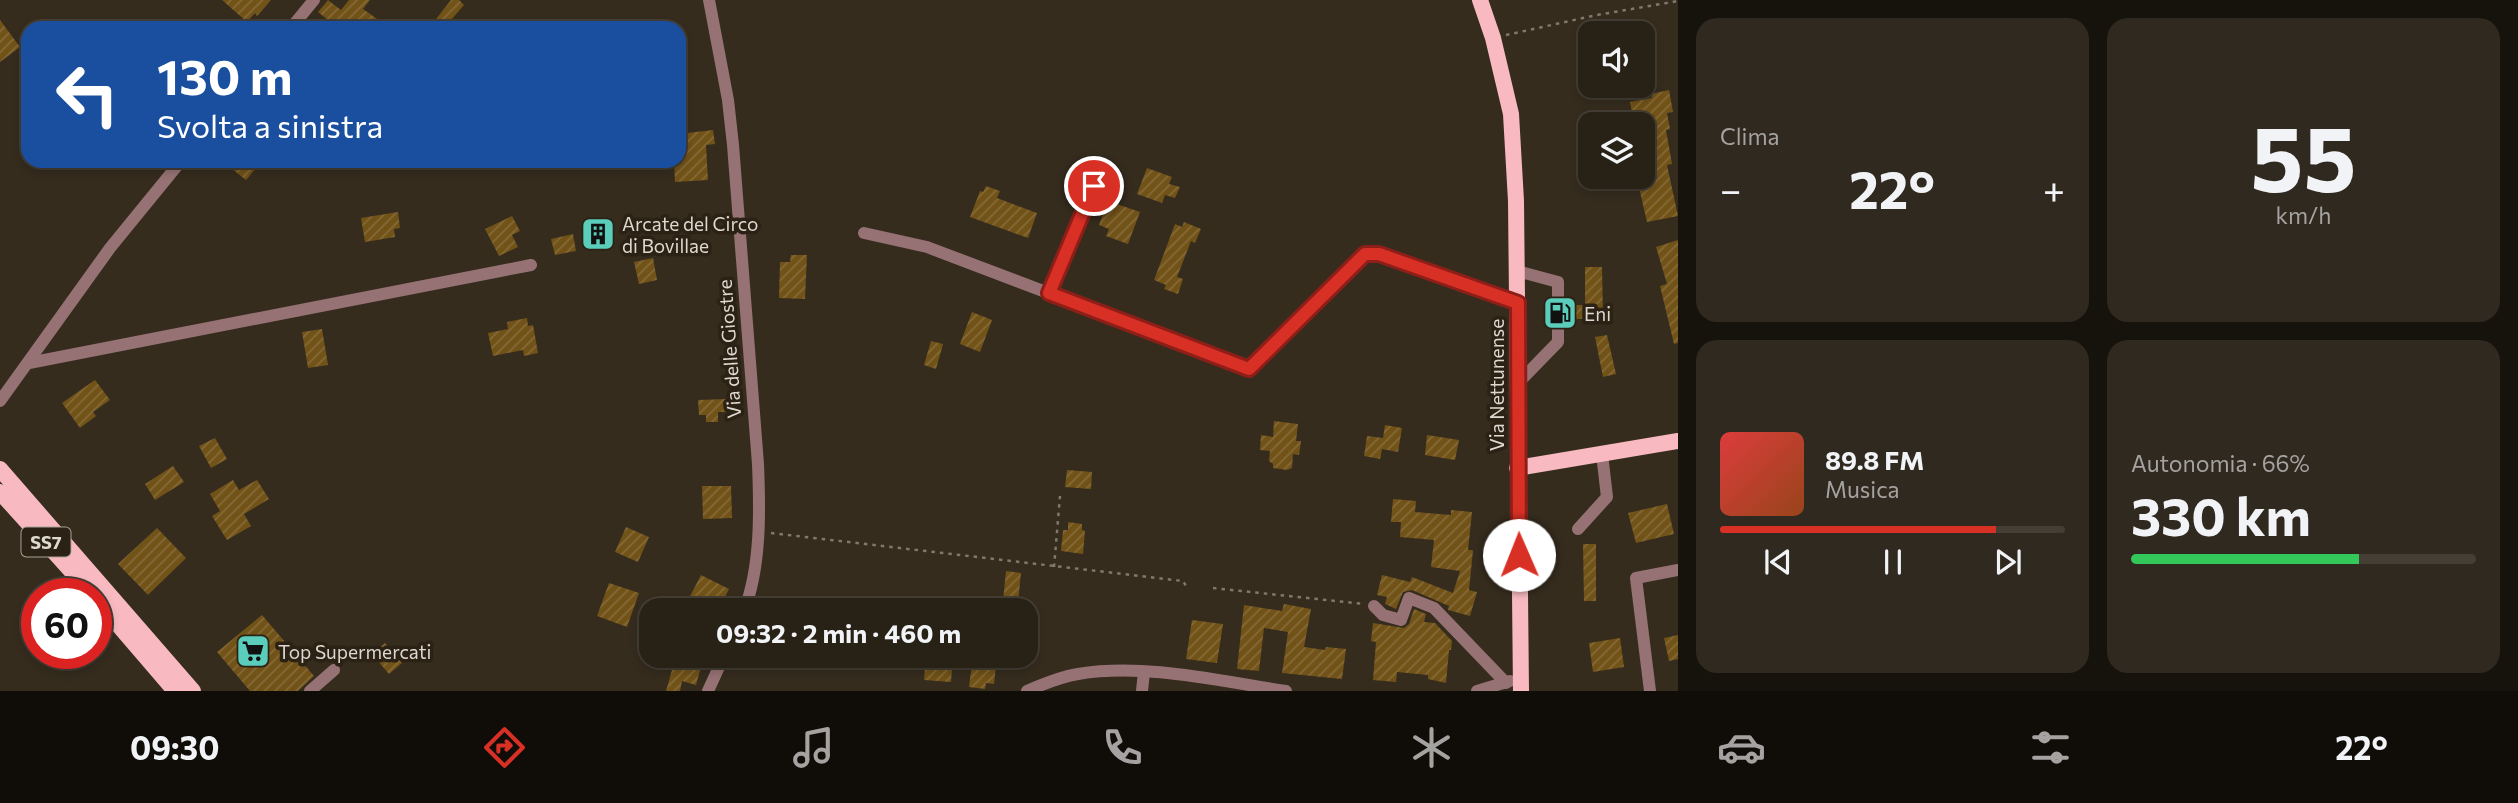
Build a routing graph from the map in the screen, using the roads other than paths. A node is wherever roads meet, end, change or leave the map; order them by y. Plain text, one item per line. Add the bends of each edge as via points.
1 (314, 0) edge
2 (709, 0) edge
3 (1480, 0) edge
4 (296, 21) edge
5 (175, 168) edge
6 (1094, 186) dead end
7 (864, 233) dead end
8 (531, 265) dead end
9 (1517, 271) junction
10 (1049, 293) junction
11 (1518, 303) junction
12 (29, 363) junction
13 (1517, 384) junction
14 (0, 401) edge
15 (1678, 440) edge
16 (1601, 454) junction
17 (0, 468) edge
18 (1517, 468) junction
19 (0, 492) edge
20 (1578, 528) dead end
21 (1678, 570) edge
22 (77, 578) edge
23 (747, 598) edge
24 (1374, 606) road end
25 (112, 618) edge
26 (719, 668) edge
27 (334, 670) dead end
28 (1144, 672) junction
29 (1516, 684) edge
30 (175, 691) edge
31 (193, 691) edge
32 (310, 691) edge
33 (708, 691) edge
34 (1027, 691) edge
35 (1142, 691) edge
36 (1286, 691) edge
37 (1477, 691) edge
38 (1650, 691) edge

1 - 4 street
2 - 23 street, Via delle Giostre via 733,145 758,464 757,532
3 - 9 main road, Via Nettunense via 1511,114
5 - 12 street via 110,248
6 - 10 street
7 - 10 street via 928,247
8 - 12 street
9 - 11 main road, Via Nettunense
9 - 13 street via 1558,282 1558,342
10 - 11 street via 1249,369 1365,254 1379,254
11 - 13 main road, Via Nettunense
12 - 14 street
13 - 18 main road, Via Nettunense
15 - 16 main road
16 - 18 main road
16 - 20 street via 1608,497
17 - 31 main road, SS7
18 - 29 main road, Via Nettunense
19 - 22 main road, SS7
21 - 38 street via 1636,578
24 - 29 street via 1383,615 1401,620 1409,598 1434,608
25 - 30 main road
26 - 33 street
27 - 32 street
28 - 34 street via 1078,674
28 - 35 street
28 - 36 street
29 - 37 street

